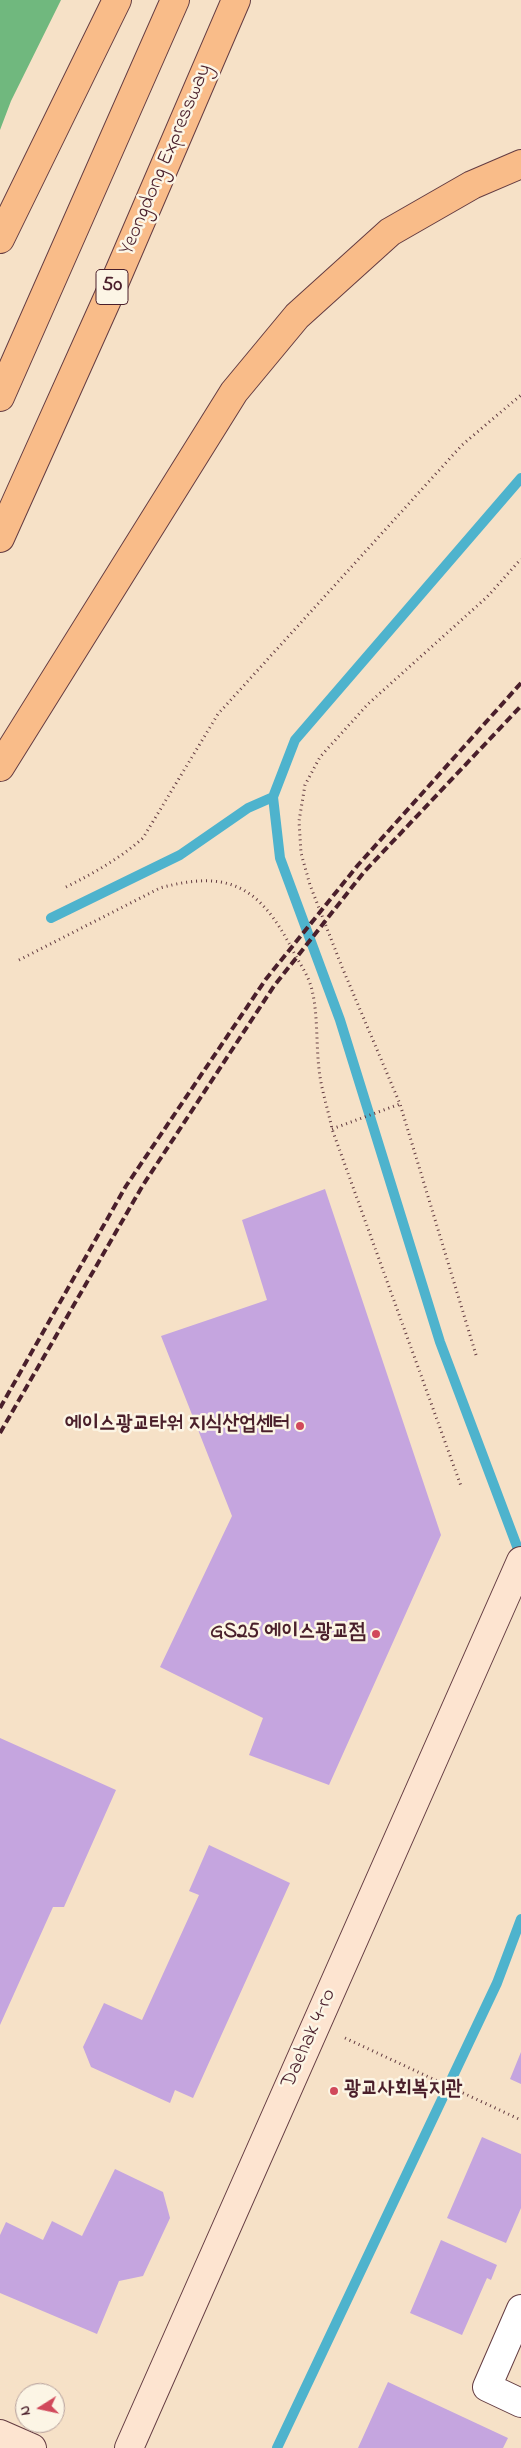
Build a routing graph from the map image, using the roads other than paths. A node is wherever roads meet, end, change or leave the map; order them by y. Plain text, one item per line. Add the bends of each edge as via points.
1 (117, 0) edge
2 (236, 0) edge
3 (171, 12) edge
4 (521, 164) edge
5 (0, 239) edge
6 (0, 397) edge
7 (0, 538) edge
8 (0, 767) edge
9 (521, 1562) edge
10 (521, 2309) edge
11 (521, 2403) edge
12 (0, 2434) edge
13 (32, 2448) edge
14 (129, 2448) edge

1 - 5 highway
2 - 7 highway, Yeongdong Expressway / 50
3 - 6 highway
4 - 8 highway via 472,185 390,232 297,316 234,392
9 - 14 street, Daehak 4-ro
10 - 11 street via 487,2387
12 - 13 street

